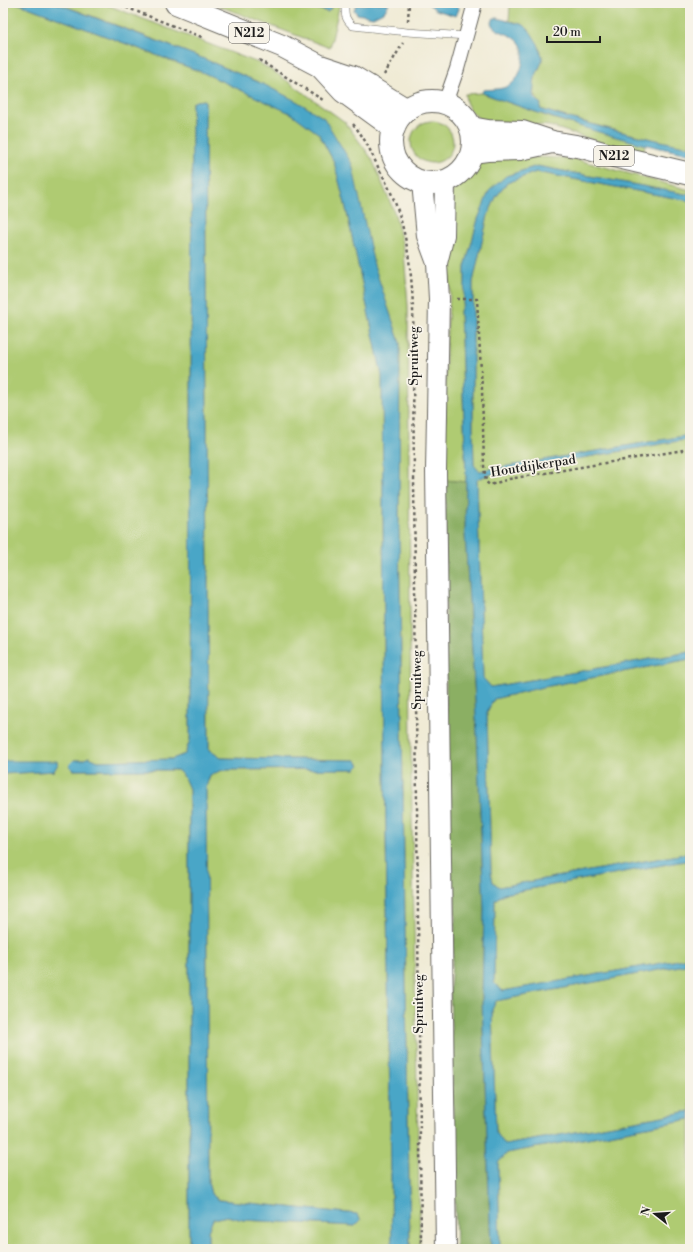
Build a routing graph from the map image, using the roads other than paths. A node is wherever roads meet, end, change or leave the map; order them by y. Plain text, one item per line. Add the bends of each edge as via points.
1 (176, 3) edge
2 (345, 3) edge
3 (475, 3) edge
4 (467, 36) junction
5 (320, 66) junction
6 (445, 103) junction
7 (407, 110) junction
8 (394, 128) junction
9 (470, 128) junction
10 (552, 142) junction
11 (472, 152) junction
12 (690, 174) edge
13 (445, 181) junction
14 (422, 182) junction
15 (437, 263) junction
16 (446, 1249) edge

1 - 5 main road, N212 via 282,46
2 - 4 lane via 347,21 353,26
3 - 4 street
4 - 6 street
5 - 7 main road, N212 via 353,77
5 - 8 main road, N212 via 343,92
6 - 7 main road via 433,101
6 - 9 main road via 461,114
7 - 8 main road
8 - 14 main road via 391,140 397,162 404,172
9 - 10 main road, N212 via 522,132
9 - 11 main road
10 - 11 main road, N212 via 520,149
10 - 12 main road, N212
11 - 13 main road via 465,167
13 - 14 main road
13 - 15 main road, Spruitweg via 444,235
14 - 15 main road, Spruitweg via 427,236
15 - 16 main road, Spruitweg via 439,299 436,471

